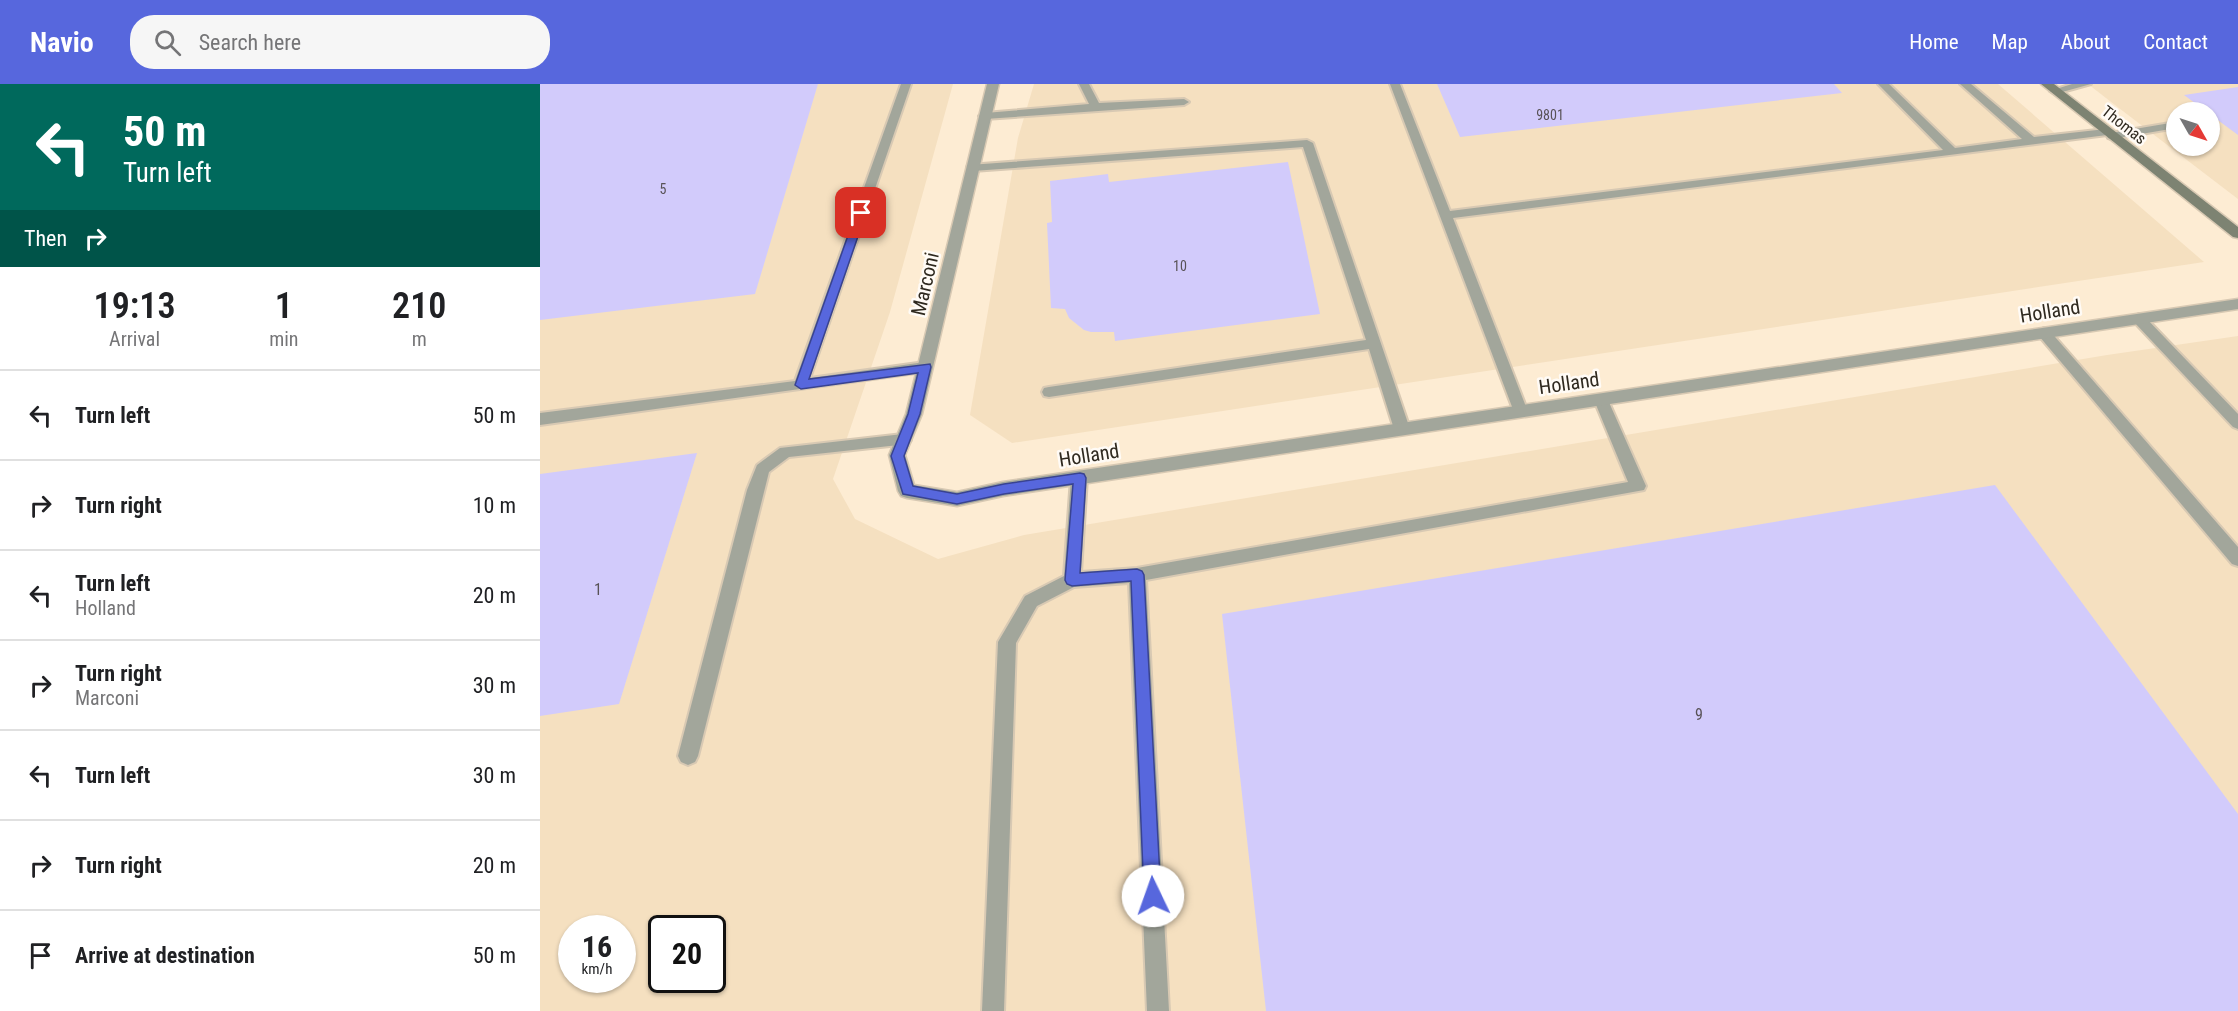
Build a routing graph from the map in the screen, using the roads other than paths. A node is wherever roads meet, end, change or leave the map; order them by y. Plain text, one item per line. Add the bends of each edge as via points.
1 (906, 84) edge
2 (993, 84) edge
3 (1084, 84) edge
4 (1395, 84) edge
5 (1883, 84) edge
6 (1965, 84) edge
7 (2086, 84) edge
8 (2051, 87) edge
9 (1184, 102) dead end
10 (1096, 107) junction
11 (985, 116) junction
12 (2166, 125) edge
13 (2109, 134) junction
14 (2031, 141) junction
15 (1952, 152) junction
16 (973, 167) junction
17 (1448, 215) junction
18 (2238, 234) edge
19 (2238, 304) edge
20 (2139, 319) junction
21 (2044, 333) junction
22 (1373, 344) junction
23 (926, 367) junction
24 (801, 385) junction
25 (1049, 392) dead end
26 (1601, 400) junction
27 (1521, 412) junction
28 (540, 419) edge
29 (2238, 423) edge
30 (1402, 429) junction
31 (903, 440) junction
32 (1080, 478) junction
33 (907, 491) joint
34 (2238, 559) edge
35 (1137, 575) junction
36 (1072, 580) junction
37 (688, 756) dead end
38 (993, 1011) edge
39 (1158, 1011) edge

1 - 24 lane
2 - 11 street, Marconi
3 - 10 lane
4 - 17 lane
5 - 15 lane
6 - 14 lane
7 - 8 lane
8 - 13 street, Thomas
9 - 10 lane
10 - 11 lane
11 - 16 street, Marconi
12 - 13 lane
13 - 14 lane
13 - 18 street, Thomas
14 - 15 lane
15 - 17 lane
16 - 22 lane via 1307,143
16 - 23 street, Marconi
17 - 27 lane
19 - 20 street, Holland
20 - 21 street, Holland
20 - 29 lane
21 - 26 street, Holland
21 - 34 lane
22 - 25 lane
22 - 30 lane
23 - 24 lane
23 - 31 street, Marconi
24 - 28 lane
26 - 27 street, Holland
26 - 35 lane via 1638,486
27 - 30 street, Holland
30 - 32 street, Holland
31 - 33 street, Marconi via 897,456
31 - 37 lane via 785,452 762,469
32 - 33 street, Holland via 957,499
32 - 36 lane
35 - 36 lane
35 - 39 lane
36 - 38 lane via 1031,601 1007,642

